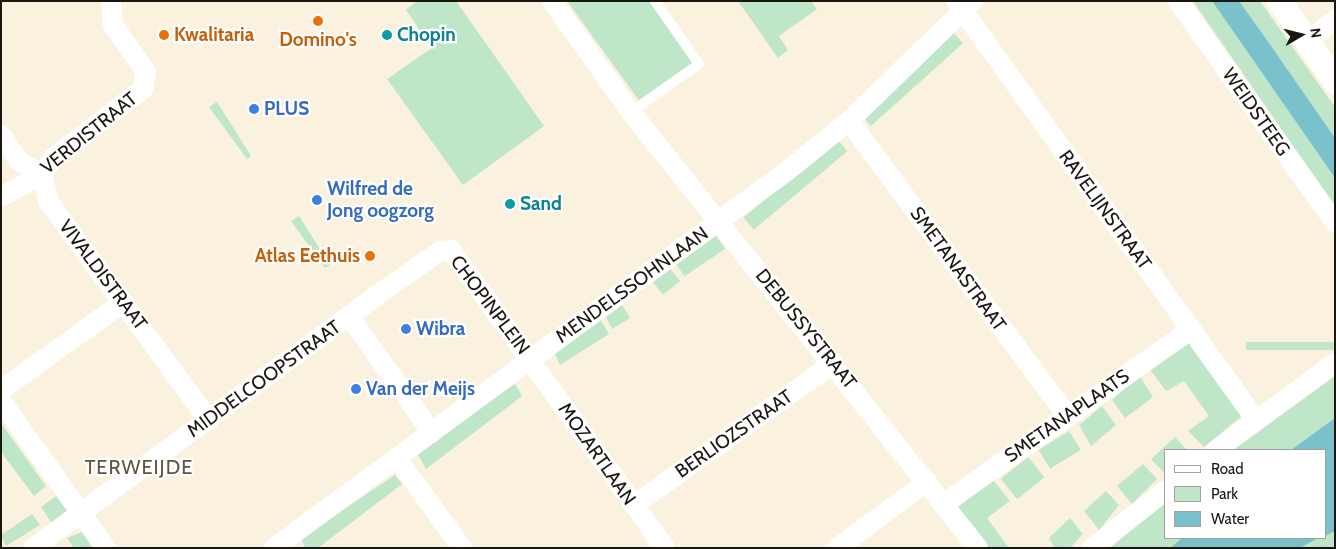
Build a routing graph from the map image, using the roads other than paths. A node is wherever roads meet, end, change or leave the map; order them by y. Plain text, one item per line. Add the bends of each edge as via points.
1 (552, 1) edge
2 (655, 1) edge
3 (1178, 1) edge
4 (1279, 1) edge
5 (109, 2) edge
6 (964, 4) edge
7 (1335, 20) edge
8 (1307, 41) junction
9 (1335, 81) edge
10 (631, 112) junction
11 (849, 121) junction
12 (1, 136) edge
13 (42, 174) junction
14 (1, 197) edge
15 (720, 221) junction
16 (1335, 223) edge
17 (124, 302) junction
18 (349, 316) junction
19 (1190, 330) junction
20 (531, 359) junction
21 (834, 363) junction
22 (1335, 363) edge
23 (1, 390) edge
24 (1, 402) edge
25 (1067, 416) junction
26 (1255, 419) junction
27 (209, 420) junction
28 (432, 433) junction
29 (1217, 449) edge
30 (398, 458) junction
31 (927, 482) junction
32 (1164, 493) edge
33 (944, 503) junction
34 (634, 505) junction
35 (81, 513) junction
36 (283, 545) edge
37 (33, 548) edge
38 (106, 548) edge
39 (462, 548) edge
40 (665, 548) edge
41 (837, 548) edge
42 (978, 548) edge
43 (1092, 548) edge

1 - 10 street, DEBUSSYSTRAAT
2 - 10 lane via 699,64
3 - 16 street, WEIDSTEEG
4 - 8 street
5 - 13 street, VERDISTRAAT via 113,25 142,64 146,80 135,96 53,158
6 - 11 street, MENDELSSOHNLAAN
6 - 19 street, RAVELIJNSTRAAT
7 - 8 street
8 - 9 street
10 - 15 street, DEBUSSYSTRAAT
11 - 15 street, MENDELSSOHNLAAN
11 - 25 street, SMETANASTRAAT
12 - 13 street via 26,168
13 - 14 street, VERDISTRAAT
13 - 17 street, VIVALDISTRAAT via 48,202
15 - 20 street, MENDELSSOHNLAAN
15 - 21 street, DEBUSSYSTRAAT
17 - 23 street
17 - 27 street, VIVALDISTRAAT
18 - 20 street, CHOPINPLEIN via 440,251 452,250
18 - 27 street, MIDDELCOOPSTRAAT
18 - 28 street
19 - 25 street, SMETANAPLAATS
19 - 26 street, RAVELIJNSTRAAT
20 - 28 street, MENDELSSOHNLAAN
20 - 34 street, MOZARTLAAN
21 - 31 street, DEBUSSYSTRAAT
21 - 34 street, BERLIOZSTRAAT
22 - 26 street
24 - 35 street
25 - 33 street, SMETANAPLAATS
26 - 29 street
27 - 35 street, MIDDELCOOPSTRAAT
28 - 30 street, MENDELSSOHNLAAN
30 - 36 street, MENDELSSOHNLAAN
30 - 39 street
31 - 33 street, DEBUSSYSTRAAT
31 - 41 street
32 - 43 street
33 - 42 street, DEBUSSYSTRAAT
34 - 40 street, MOZARTLAAN
35 - 37 street, MIDDELCOOPSTRAAT
35 - 38 street

